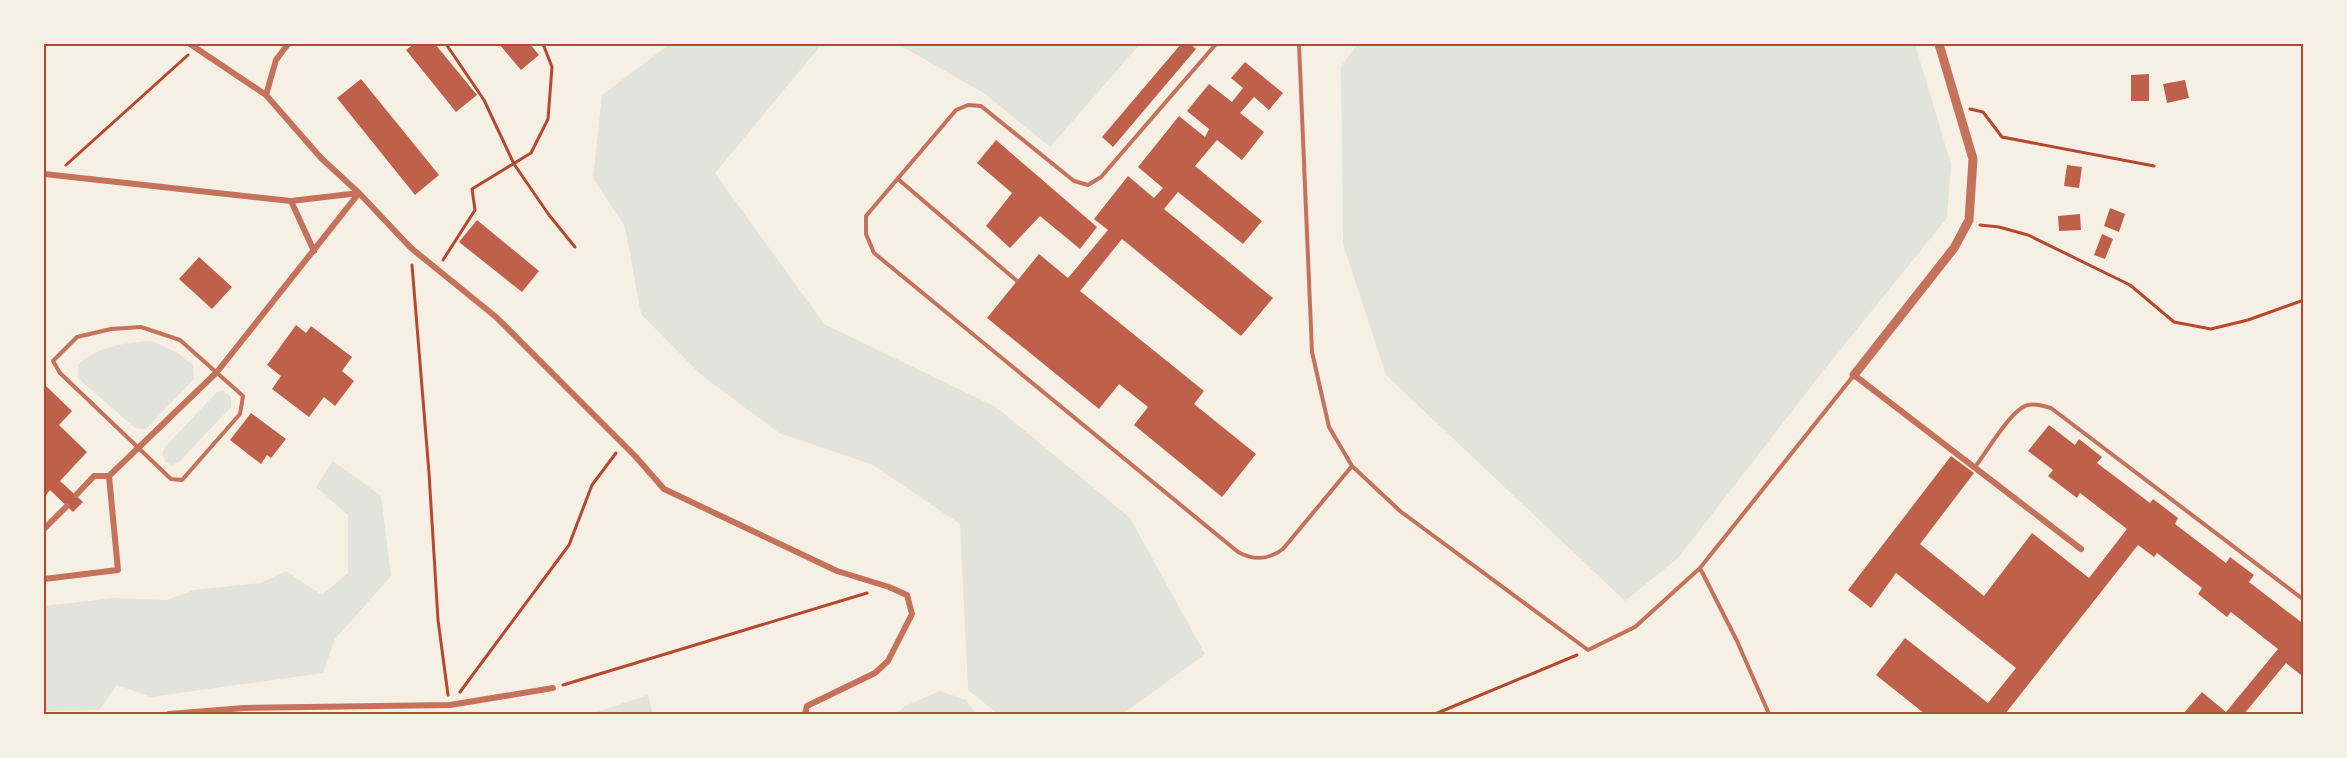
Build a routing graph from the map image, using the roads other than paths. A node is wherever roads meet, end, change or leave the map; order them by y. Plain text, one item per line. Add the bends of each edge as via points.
1 (288, 44) edge
2 (1216, 44) edge
3 (1299, 44) edge
4 (1939, 44) edge
5 (193, 46) edge
6 (266, 95) junction
7 (44, 174) edge
8 (898, 179) junction
9 (359, 193) junction
10 (291, 201) junction
11 (314, 251) junction
12 (1017, 282) dead end
13 (217, 372) junction
14 (1854, 375) junction
15 (139, 447) junction
16 (1352, 466) junction
17 (1976, 467) junction
18 (109, 476) junction
19 (76, 495) dead end
20 (67, 506) dead end
21 (44, 529) edge
22 (2080, 549) dead end
23 (1700, 568) junction
24 (44, 579) edge
25 (2304, 600) edge
26 (553, 688) road end
27 (450, 705) junction
28 (244, 708) junction
29 (169, 714) edge
30 (239, 714) edge
31 (443, 714) edge
32 (805, 714) edge
33 (1769, 714) edge

1 - 6 street via 276,60
2 - 8 lane via 1101,177 1088,185 1074,181 981,106 969,105 956,110
3 - 16 lane via 1312,352 1329,427
4 - 14 street via 1973,159 1967,223 1954,248
5 - 6 street
6 - 9 street via 321,158
7 - 10 street
8 - 12 lane
8 - 16 lane via 866,216 866,234 874,253 1238,552 1250,559 1271,557 1283,549
9 - 10 street
9 - 11 street
9 - 32 street via 411,248 496,317 664,489 837,571 907,595 912,614 888,661 874,673 807,706
10 - 11 street
11 - 13 street
13 - 15 street
13 - 15 lane via 243,396 240,414 182,480 171,479
13 - 15 lane via 180,340 141,327 77,337 53,361 60,373
14 - 17 street
14 - 23 lane
15 - 18 street
16 - 23 lane via 1400,511 1588,650 1635,627
17 - 22 street
17 - 25 lane via 2025,405 2051,408
18 - 19 street via 94,476
18 - 24 street via 118,570
20 - 21 street
23 - 33 lane
26 - 27 street
27 - 28 street
27 - 31 street
28 - 29 street
28 - 30 street

